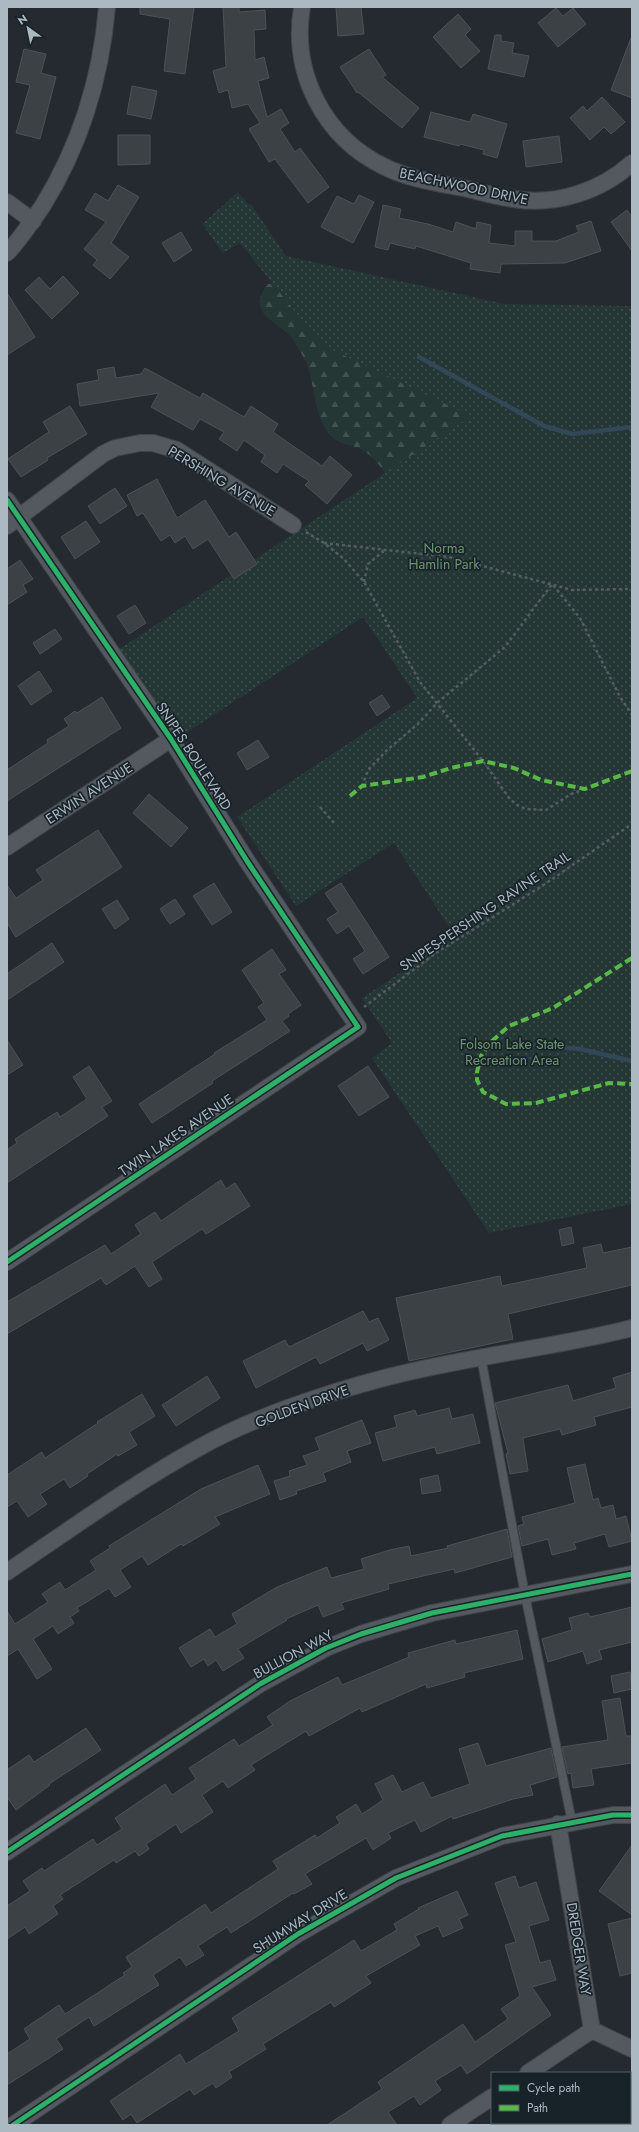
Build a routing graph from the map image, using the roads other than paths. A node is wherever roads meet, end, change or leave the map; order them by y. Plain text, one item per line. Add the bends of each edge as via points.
1 (107, 7) edge
2 (302, 7) edge
3 (632, 163) edge
4 (7, 202) edge
5 (32, 221) junction
6 (7, 253) edge
7 (7, 500) edge
8 (13, 522) edge
9 (293, 525) road end
10 (171, 739) junction
11 (7, 846) edge
12 (354, 1023) joint
13 (7, 1262) edge
14 (632, 1328) edge
15 (481, 1357) junction
16 (7, 1572) edge
17 (632, 1574) edge
18 (525, 1595) junction
19 (632, 1815) edge
20 (565, 1823) junction
21 (7, 1852) edge
22 (592, 2030) junction
23 (632, 2049) edge
24 (529, 2072) edge
25 (491, 2098) edge
26 (13, 2125) edge
27 (450, 2125) edge

1 - 5 street via 105,31 92,95 71,154 55,186
2 - 3 street, BEACHWOOD DRIVE via 300,50 307,80 316,101 328,121 349,144 384,167 413,177 508,198 545,201 590,190
4 - 5 street
5 - 6 street
7 - 8 street, SNIPES BOULEVARD
8 - 9 street, PERSHING AVENUE via 104,454 127,445 153,443 177,450
8 - 10 street, SNIPES BOULEVARD
10 - 11 street, ERWIN AVENUE
10 - 12 street, SNIPES BOULEVARD via 247,861
12 - 13 street, TWIN LAKES AVENUE
14 - 15 street, GOLDEN DRIVE via 603,1336
15 - 16 street, GOLDEN DRIVE via 385,1378 340,1391 203,1445 136,1486
15 - 18 lane
17 - 18 street, BULLION WAY
18 - 20 lane
18 - 21 street, BULLION WAY via 432,1613 396,1623 347,1640 293,1665 260,1684
19 - 20 street, SHUMWAY DRIVE via 613,1815
20 - 22 street, DREDGER WAY
20 - 26 street, SHUMWAY DRIVE via 502,1836 396,1878 298,1934
22 - 23 street
22 - 24 street
25 - 27 street

